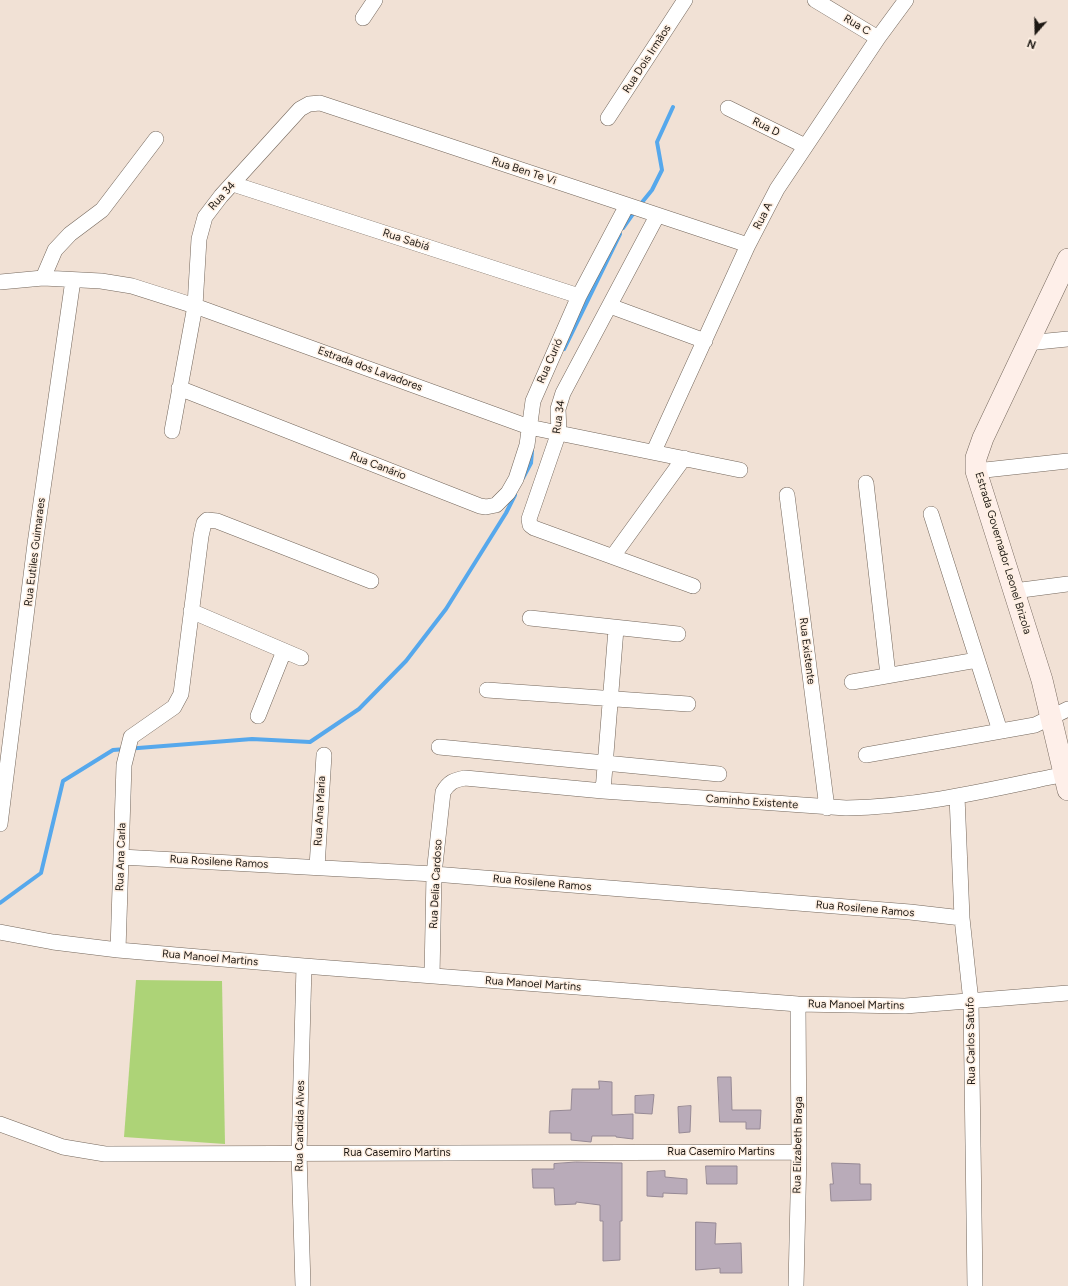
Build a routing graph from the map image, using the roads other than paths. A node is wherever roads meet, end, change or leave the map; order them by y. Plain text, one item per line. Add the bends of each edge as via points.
1 (375, 0) edge
2 (685, 0) edge
3 (816, 0) edge
4 (906, 0) edge
5 (363, 18) dead end
6 (878, 38) junction
7 (728, 108) dead end
8 (300, 109) joint
9 (608, 118) dead end
10 (156, 139) dead end
11 (805, 146) junction
12 (233, 184) junction
13 (630, 206) junction
14 (653, 215) junction
15 (748, 245) junction
16 (1068, 259) edge
17 (43, 278) junction
18 (73, 280) junction
19 (0, 282) edge
20 (579, 296) junction
21 (195, 306) junction
22 (610, 306) junction
23 (1068, 339) edge
24 (705, 342) junction
25 (1027, 343) junction
26 (179, 388) junction
27 (531, 427) junction
28 (172, 431) dead end
29 (554, 431) junction
30 (654, 451) junction
31 (684, 458) junction
32 (1068, 460) edge
33 (740, 470) dead end
34 (976, 471) junction
35 (866, 483) dead end
36 (787, 495) dead end
37 (931, 514) dead end
38 (613, 556) junction
39 (371, 581) dead end
40 (1068, 584) edge
41 (693, 586) dead end
42 (1014, 591) junction
43 (192, 611) junction
44 (530, 618) dead end
45 (616, 629) junction
46 (678, 634) dead end
47 (284, 651) junction
48 (302, 658) dead end
49 (977, 660) junction
50 (888, 675) junction
51 (852, 682) dead end
52 (487, 690) dead end
53 (610, 698) junction
54 (688, 704) dead end
55 (1060, 713) edge
56 (258, 716) dead end
57 (1000, 731) junction
58 (439, 747) dead end
59 (324, 755) dead end
60 (866, 755) dead end
61 (606, 762) junction
62 (719, 774) dead end
63 (1066, 782) edge
64 (443, 792) joint
65 (604, 792) junction
66 (957, 796) junction
67 (827, 808) junction
68 (0, 824) edge
69 (121, 858) junction
70 (317, 867) junction
71 (434, 874) junction
72 (962, 918) junction
73 (0, 932) edge
74 (118, 950) junction
75 (304, 966) junction
76 (432, 976) junction
77 (1068, 993) edge
78 (971, 1002) junction
79 (798, 1004) junction
80 (0, 1124) edge
81 (799, 1152) junction
82 (299, 1153) junction
83 (303, 1286) edge
84 (796, 1286) edge
85 (974, 1286) edge

1 - 5 street
2 - 9 street, Rua Dois Irmãos
3 - 6 street, Rua C
4 - 6 street, Rua A
6 - 11 street, Rua A
7 - 11 street, Rua D
8 - 12 street, Rua 34
8 - 13 street, Rua Ben Te Vi via 309,104 320,103
10 - 17 street via 102,210 59,245
11 - 15 street, Rua A via 777,189
12 - 20 street, Rua Sabiá
12 - 21 street, Rua 34 via 209,210 201,227
13 - 14 street, Rua Ben Te Vi
13 - 20 street
14 - 15 street, Rua Ben Te Vi
14 - 22 street, Rua 34
15 - 24 street, Rua A
16 - 25 main road, Estrada Governador Leonel Brizola
17 - 18 street, Estrada dos Lavadores
17 - 19 street, Estrada dos Lavadores
18 - 21 street, Estrada dos Lavadores via 116,282
18 - 68 street, Rua Eutiles Guimaraes via 35,544
20 - 27 street, Rua Curió via 533,401
21 - 26 street
21 - 27 street, Estrada dos Lavadores
22 - 24 street
22 - 29 street, Rua 34 via 563,393
23 - 25 street
24 - 30 street, Rua A
25 - 34 main road, Estrada Governador Leonel Brizola via 983,438 976,458
26 - 27 street, Rua Canário via 486,507 500,502 516,479
26 - 28 street
27 - 29 street, Estrada dos Lavadores
29 - 30 street, Estrada dos Lavadores
29 - 38 street, Rua 34 via 529,522 534,528
30 - 31 street, Estrada dos Lavadores
31 - 33 street, Estrada dos Lavadores
31 - 38 street
32 - 34 street
34 - 42 main road, Estrada Governador Leonel Brizola
35 - 50 street
36 - 67 street, Rua Existente
37 - 49 street
38 - 41 street, Rua 34
39 - 43 street, Rua Ana Carla via 217,520 207,520 201,536
40 - 42 street
42 - 55 main road, Estrada Governador Leonel Brizola via 1042,680
43 - 47 street
43 - 69 street, Rua Ana Carla via 179,700 160,718 130,737 124,765
44 - 45 street
45 - 46 street
45 - 53 street
47 - 48 street
47 - 56 street
49 - 50 street
49 - 57 street
50 - 51 street
52 - 53 street
53 - 54 street
53 - 61 street
55 - 57 street via 1035,725
55 - 63 main road, Estrada Governador Leonel Brizola
57 - 60 street
58 - 61 street
59 - 70 street, Rua Ana Maria
61 - 62 street
61 - 65 street
63 - 66 street, Caminho Existente
64 - 65 street, Caminho Existente via 448,783 465,778
64 - 71 street, Rua Delia Cardoso
65 - 67 street, Caminho Existente
66 - 67 street, Caminho Existente via 883,806
66 - 72 street, Rua Carlos Satufo
69 - 70 street, Rua Rosilene Ramos
69 - 74 street, Rua Ana Carla
70 - 71 street, Rua Rosilene Ramos
71 - 72 street, Rua Rosilene Ramos
71 - 76 street, Rua Delia Cardoso
72 - 78 street, Rua Carlos Satufo
73 - 74 street, Rua Manoel Martins
74 - 75 street, Rua Manoel Martins
75 - 76 street, Rua Manoel Martins
75 - 82 street, Rua Candida Alves
76 - 79 street, Rua Manoel Martins
77 - 78 street, Rua Manoel Martins
78 - 79 street, Rua Manoel Martins via 905,1006
78 - 85 street, Rua Carlos Satufo
79 - 81 street, Rua Elizabeth Braga
80 - 82 street, Rua Casemiro Martins via 63,1147 104,1154
81 - 82 street, Rua Casemiro Martins
81 - 84 street, Rua Elizabeth Braga
82 - 83 street, Rua Candida Alves

